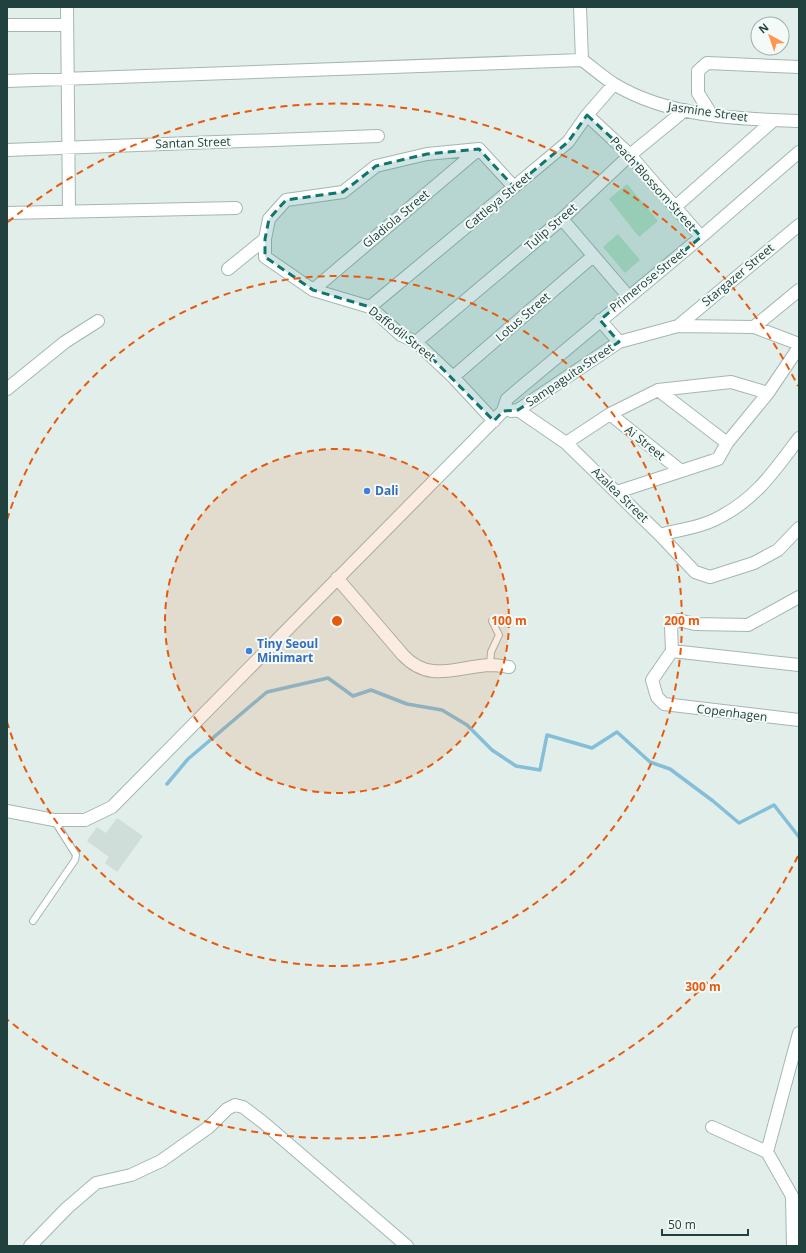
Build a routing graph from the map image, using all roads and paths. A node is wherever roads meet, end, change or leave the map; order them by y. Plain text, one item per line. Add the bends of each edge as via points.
1 (67, 7) edge
2 (580, 7) edge
3 (7, 25) edge
4 (68, 25) junction
5 (582, 60) junction
6 (799, 67) edge
7 (68, 80) junction
8 (7, 81) edge
9 (614, 84) junction
10 (685, 110) junction
11 (711, 114) junction
12 (587, 115) junction
13 (774, 120) junction
14 (799, 121) edge
15 (378, 136) dead end
16 (68, 147) junction
17 (479, 148) junction
18 (7, 150) edge
19 (799, 152) edge
20 (630, 155) junction
21 (514, 187) junction
22 (675, 207) junction
23 (236, 208) dead end
24 (69, 211) junction
25 (7, 213) edge
26 (562, 219) junction
27 (799, 225) edge
28 (701, 237) junction
29 (264, 239) junction
30 (592, 257) junction
31 (228, 269) dead end
32 (313, 290) junction
33 (799, 290) edge
34 (628, 296) junction
35 (370, 306) junction
36 (600, 320) junction
37 (98, 321) dead end
38 (678, 326) junction
39 (754, 327) junction
40 (416, 342) junction
41 (619, 342) junction
42 (799, 346) edge
43 (453, 377) junction
44 (7, 389) edge
45 (658, 390) junction
46 (768, 393) junction
47 (518, 410) junction
48 (504, 412) junction
49 (610, 414) junction
50 (494, 420) junction
51 (799, 438) edge
52 (566, 442) junction
53 (727, 443) junction
54 (681, 471) junction
55 (617, 492) junction
56 (799, 528) edge
57 (660, 534) junction
58 (338, 578) junction
59 (799, 597) edge
60 (492, 622) dead end
61 (672, 651) junction
62 (490, 665) junction
63 (799, 665) edge
64 (509, 667) dead end
65 (799, 720) edge
66 (7, 811) edge
67 (54, 820) junction
68 (34, 921) dead end
69 (799, 1033) edge
70 (712, 1127) dead end
71 (767, 1152) junction
72 (30, 1246) edge
73 (407, 1246) edge
74 (793, 1246) edge

1 - 4 street
2 - 5 street
3 - 4 street
4 - 7 street
5 - 7 street
5 - 9 street, Jasmine Street
6 - 11 street via 707,62 698,71 698,93
7 - 8 street
7 - 16 street
9 - 10 street, Jasmine Street via 664,106
9 - 12 street, Cattleya Street
10 - 11 street, Jasmine Street
10 - 20 street, Tulip Street
11 - 13 street, Jasmine Street
12 - 20 street, Peach Blossom Street
12 - 21 street, Cattleya Street via 568,142
13 - 14 street, Jasmine Street
13 - 22 street
15 - 16 street, Santan Street
16 - 18 street, Santan Street
16 - 24 street
17 - 21 street
17 - 29 street, Daffodil Street via 428,154 376,166 343,192 286,200 269,219
17 - 32 street, Gladiola Street
19 - 28 street, Primerose Street
20 - 22 street, Peach Blossom Street
20 - 26 street, Tulip Street
21 - 35 street, Cattleya Street
22 - 28 street, Peach Blossom Street
23 - 24 street
24 - 25 street
26 - 30 street
26 - 40 street, Tulip Street
27 - 38 street, Stargazer Street
28 - 34 street, Primerose Street
29 - 31 street
29 - 32 street, Daffodil Street via 265,257
30 - 34 street
30 - 43 street, Lotus Street
32 - 35 street, Daffodil Street
33 - 39 street
34 - 36 street, Primerose Street
35 - 40 street, Daffodil Street via 401,335
36 - 41 street
36 - 48 street, Primerose Street via 507,399
37 - 44 street via 65,342
38 - 39 street, Sampaguita Street
38 - 41 street, Sampaguita Street
39 - 42 street, Sampaguita Street
40 - 43 street, Daffodil Street
41 - 47 street, Sampaguita Street
42 - 46 street
43 - 50 street, Daffodil Street
45 - 46 street via 731,382
45 - 49 street
45 - 53 street
46 - 53 street
47 - 48 street, Sampaguita Street
47 - 52 street, Azalea Street
48 - 50 street
49 - 52 street
49 - 54 street, Ai Street
50 - 58 street
51 - 57 street via 750,498 713,521
52 - 55 street, Azalea Street
53 - 54 street via 718,459
54 - 55 street
55 - 57 street, Azalea Street
56 - 57 street, Azalea Street via 778,550 754,563 720,576 710,577 695,572
58 - 62 street via 403,655 420,668 435,672
58 - 67 street via 112,807 85,820
59 - 61 street via 748,625 695,624 678,620 671,626
60 - 62 lane via 499,635 491,652
61 - 63 street
61 - 65 street, Copenhagen via 652,680 657,697 664,704
62 - 64 street
66 - 67 street
67 - 68 lane via 76,855
69 - 71 street
70 - 71 street
71 - 74 street via 792,1196
72 - 73 street via 96,1183 131,1175 161,1161 235,1105 243,1107 264,1123

